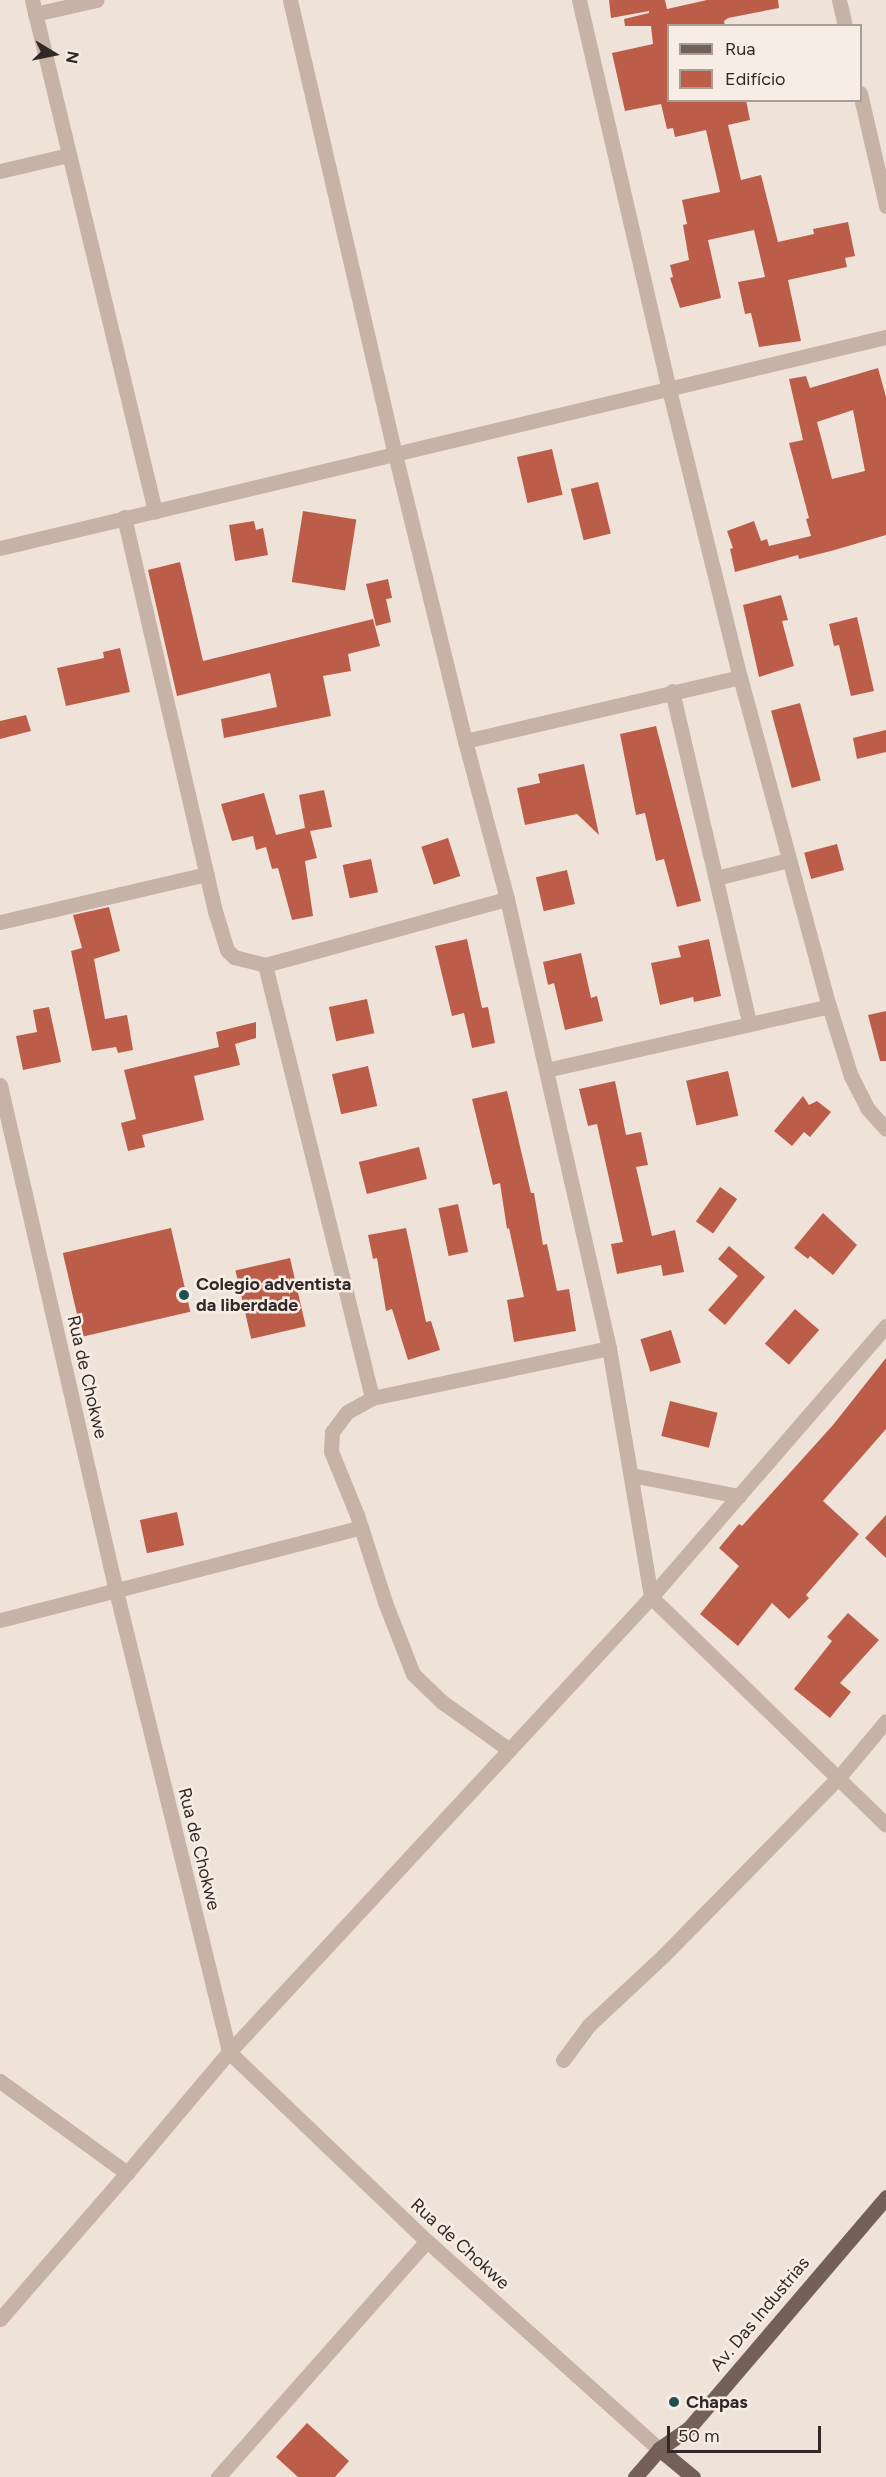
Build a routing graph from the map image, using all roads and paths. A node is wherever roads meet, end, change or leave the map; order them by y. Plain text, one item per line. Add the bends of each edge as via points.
1 (96, 0) edge
2 (290, 0) edge
3 (579, 0) edge
4 (839, 0) edge
5 (34, 7) edge
6 (845, 24) edge
7 (862, 98) edge
8 (68, 155) junction
9 (0, 171) edge
10 (886, 206) edge
11 (886, 337) edge
12 (669, 389) junction
13 (395, 454) junction
14 (155, 511) junction
15 (124, 517) junction
16 (0, 548) edge
17 (740, 677) junction
18 (672, 691) junction
19 (465, 741) junction
20 (789, 860) junction
21 (206, 874) junction
22 (716, 878) junction
23 (507, 899) junction
24 (0, 922) edge
25 (265, 965) junction
26 (829, 1006) junction
27 (749, 1023) junction
28 (546, 1070) junction
29 (0, 1085) edge
30 (886, 1129) edge
31 (886, 1326) edge
32 (609, 1348) junction
33 (372, 1398) junction
34 (631, 1475) junction
35 (739, 1496) junction
36 (361, 1527) junction
37 (116, 1592) junction
38 (651, 1597) junction
39 (0, 1620) edge
40 (886, 1721) edge
41 (508, 1749) junction
42 (839, 1777) junction
43 (886, 1825) edge
44 (229, 2052) junction
45 (562, 2060) dead end
46 (0, 2080) edge
47 (127, 2173) junction
48 (886, 2197) edge
49 (427, 2241) junction
50 (0, 2319) edge
51 (659, 2449) junction
52 (218, 2477) edge
53 (635, 2477) edge
54 (693, 2477) edge

1 - 5 street
2 - 13 street
3 - 12 street
4 - 6 street
5 - 8 street
7 - 10 street
8 - 9 street
8 - 14 street
11 - 12 street
12 - 13 street
12 - 17 street
13 - 14 street
13 - 19 street
14 - 15 street
15 - 16 street
15 - 21 street
17 - 18 street
17 - 20 street
18 - 19 street
18 - 22 street
19 - 23 street
20 - 22 street
20 - 26 street
21 - 24 street
21 - 25 street via 227,950 234,957
22 - 27 street
23 - 25 street
23 - 28 street
25 - 33 street
26 - 27 street
26 - 30 street via 851,1076 867,1108
27 - 28 street
28 - 32 street
29 - 37 street, Rua de Chokwe
31 - 35 street
32 - 33 street
32 - 34 street
33 - 36 street via 346,1412 332,1432 331,1451
34 - 35 street
34 - 38 street
35 - 38 street
36 - 37 street
36 - 41 street via 412,1674 437,1698
37 - 39 street
37 - 44 street, Rua de Chokwe
38 - 41 street
38 - 42 street
40 - 42 street
41 - 44 street
42 - 43 street
42 - 45 street via 663,1956 589,2025
44 - 47 street
44 - 49 street, Rua de Chokwe
46 - 47 street
47 - 50 street
48 - 51 main road, Av. Das Industrias via 689,2428
49 - 51 street, Rua de Chokwe
49 - 52 street
51 - 53 main road, Av. Das Industrias
51 - 54 main road

